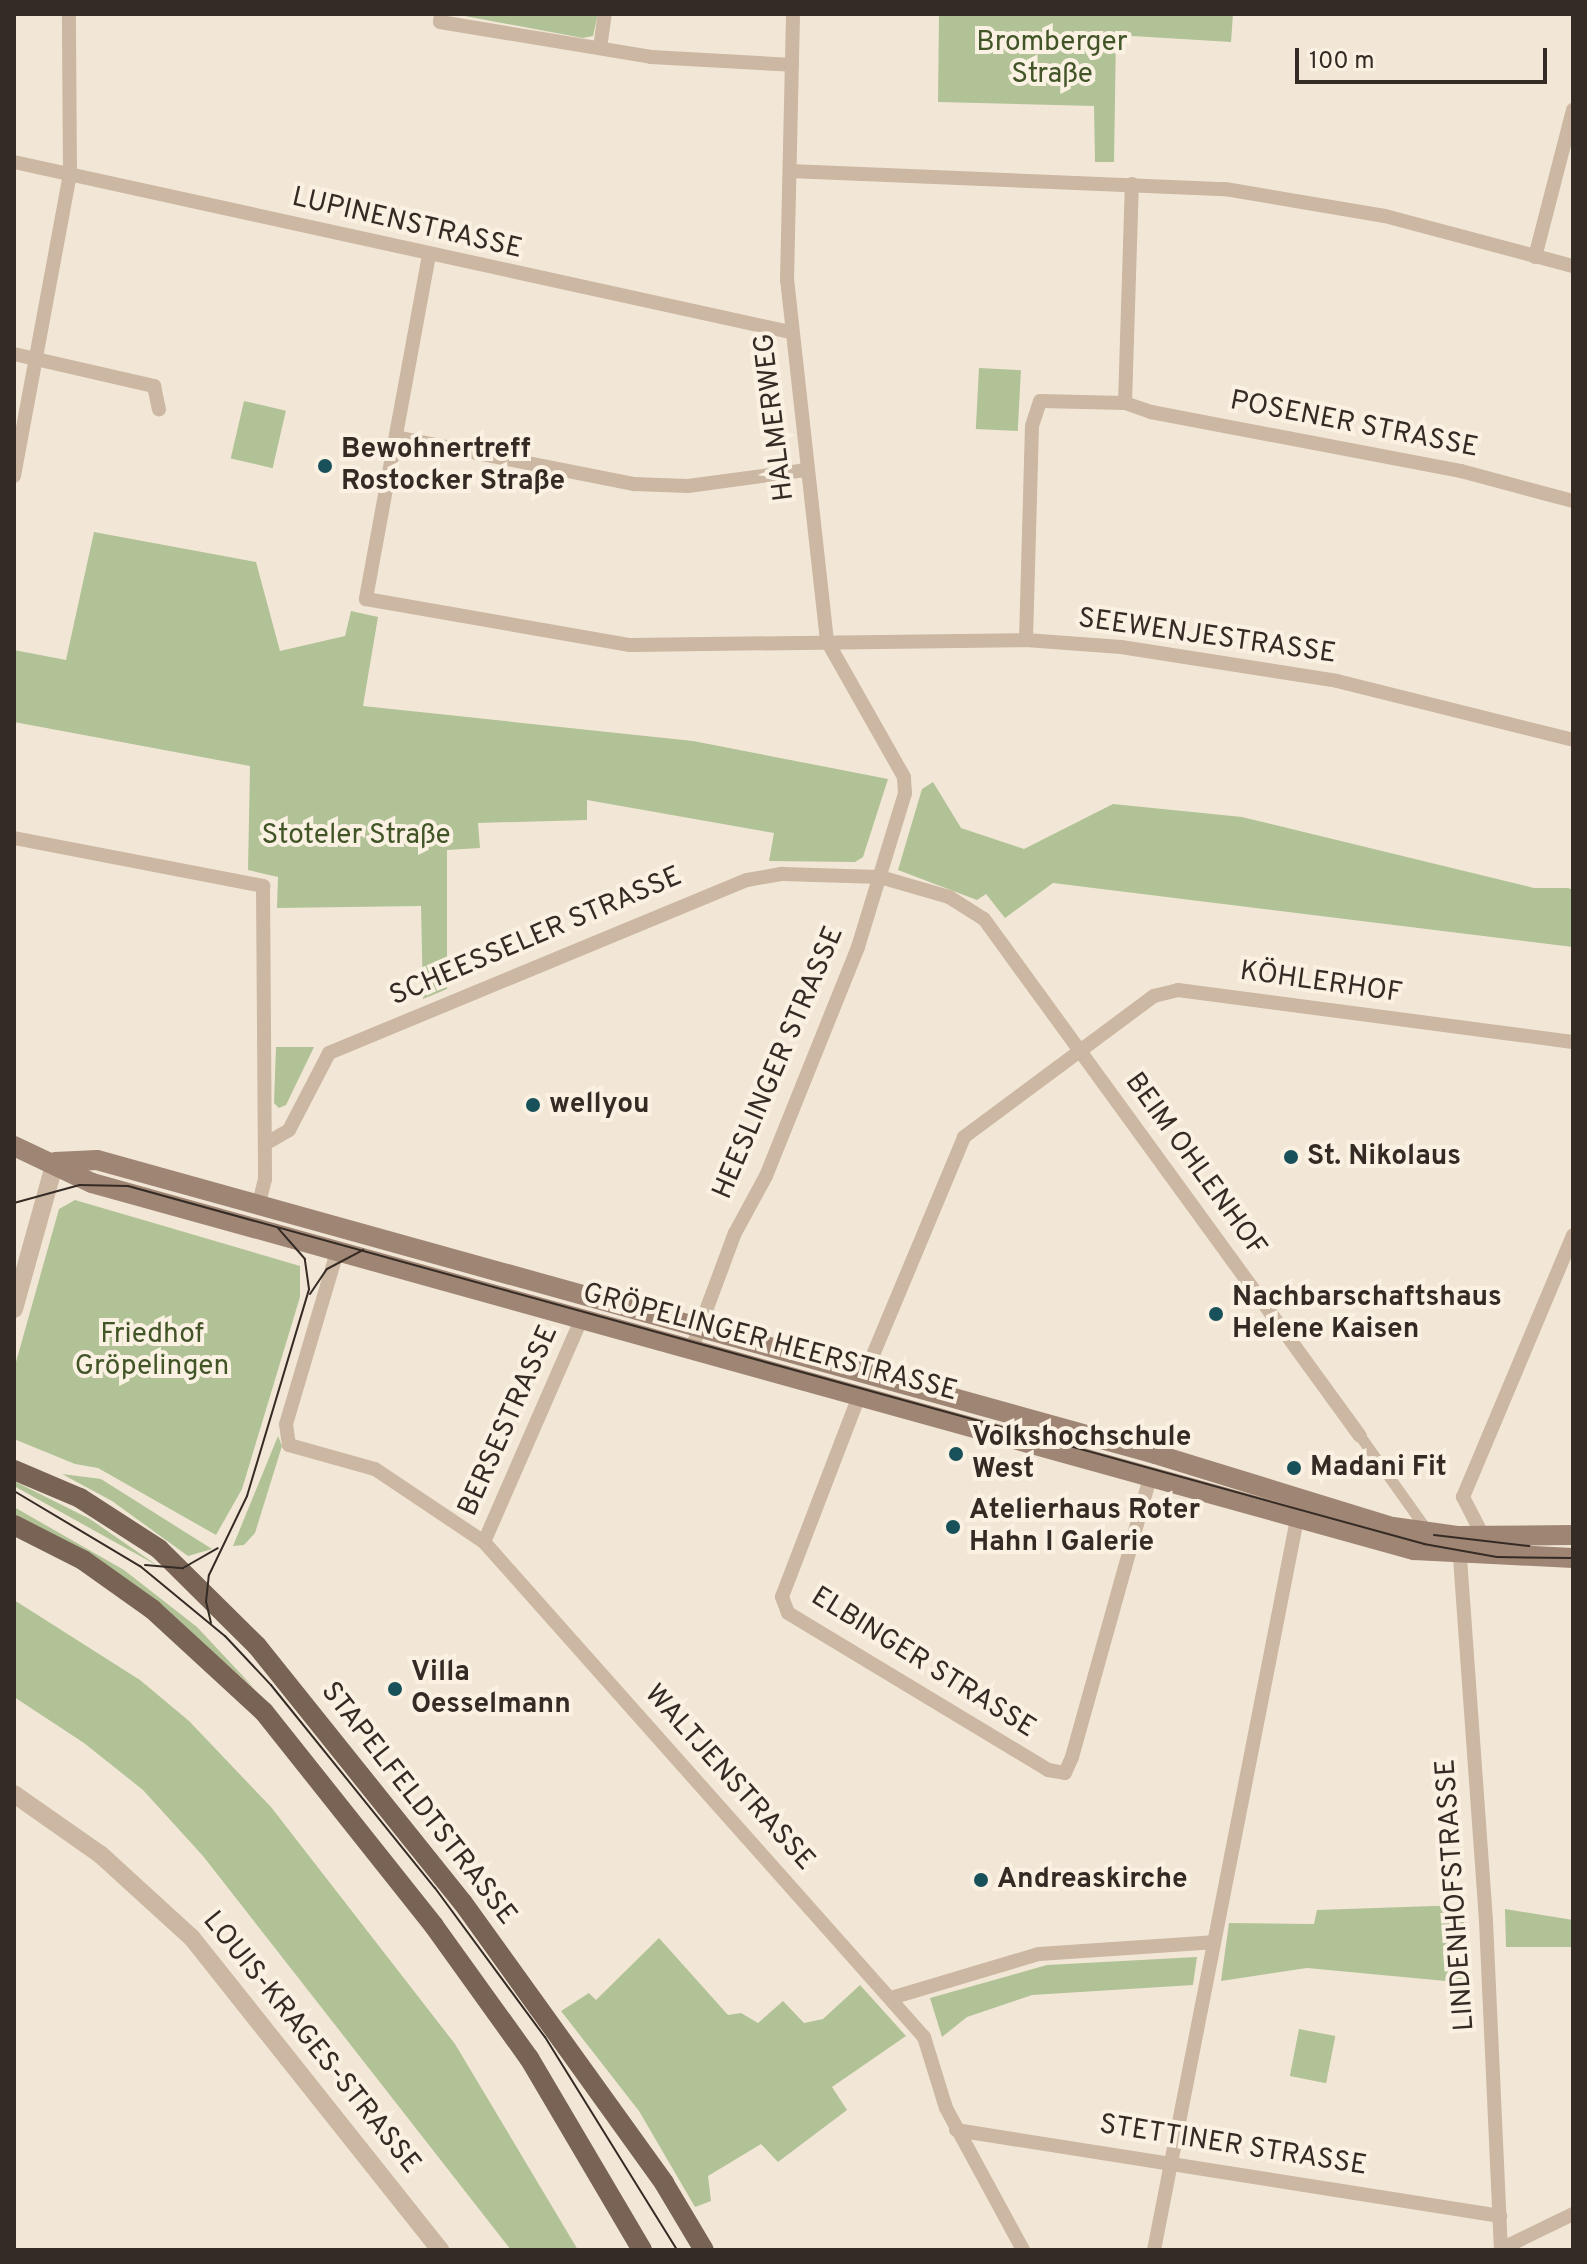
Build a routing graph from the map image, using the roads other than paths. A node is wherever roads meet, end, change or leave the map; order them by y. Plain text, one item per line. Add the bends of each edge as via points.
1 (69, 14) edge
2 (605, 14) edge
3 (793, 14) edge
4 (441, 18) edge
5 (600, 48) junction
6 (792, 65) junction
7 (1573, 110) edge
8 (14, 162) edge
9 (790, 171) junction
10 (70, 174) junction
11 (1132, 184) junction
12 (429, 255) junction
13 (1535, 257) junction
14 (1573, 266) edge
15 (790, 332) junction
16 (14, 354) edge
17 (38, 359) junction
18 (1125, 403) junction
19 (159, 409) dead end
20 (396, 437) junction
21 (807, 470) junction
22 (14, 476) edge
23 (1573, 501) edge
24 (1026, 640) junction
25 (827, 641) junction
26 (1573, 740) edge
27 (905, 793) joint
28 (14, 838) edge
29 (880, 877) junction
30 (1573, 1042) edge
31 (1080, 1051) junction
32 (265, 1144) junction
33 (14, 1146) edge
34 (55, 1162) junction
35 (258, 1207) junction
36 (1573, 1235) edge
37 (337, 1252) junction
38 (14, 1309) edge
39 (581, 1320) junction
40 (700, 1326) junction
41 (691, 1351) junction
42 (865, 1374) junction
43 (859, 1396) junction
44 (1360, 1436) joint
45 (14, 1470) edge
46 (1150, 1477) junction
47 (1297, 1519) junction
48 (14, 1525) edge
49 (1429, 1533) junction
50 (1482, 1534) junction
51 (1573, 1535) edge
52 (484, 1542) junction
53 (1459, 1546) junction
54 (1573, 1558) edge
55 (14, 1794) edge
56 (1213, 1942) junction
57 (891, 1998) junction
58 (956, 2130) junction
59 (1170, 2163) junction
60 (1573, 2214) edge
61 (1500, 2216) junction
62 (1017, 2248) edge
63 (1501, 2249) edge
64 (440, 2250) edge
65 (642, 2250) edge
66 (704, 2250) edge
67 (1154, 2250) edge

1 - 10 street
2 - 5 street
3 - 6 street, HALMERWEG
4 - 5 street
5 - 6 street via 651,57
6 - 9 street, HALMERWEG
7 - 13 street
8 - 10 street, LUPINENSTRASSE
9 - 11 street
9 - 15 street, HALMERWEG
10 - 12 street, LUPINENSTRASSE
10 - 17 street
11 - 13 street via 1225,189 1379,215
11 - 18 street
12 - 15 street, LUPINENSTRASSE
12 - 20 street
13 - 14 street
15 - 21 street, HALMERWEG
16 - 17 street
17 - 19 street via 154,386
17 - 22 street
18 - 23 street, POSENER STRASSE via 1461,471
18 - 24 street, POSENER STRASSE via 1057,398 1040,401 1034,409
20 - 21 street via 634,484 688,486
20 - 25 street, SEEWENJESTRASSE via 366,599 590,642
21 - 25 street, HALMERWEG
24 - 25 street, SEEWENJESTRASSE
24 - 26 street, SEEWENJESTRASSE via 1121,647 1279,670
25 - 27 street, HALMERWEG via 904,777
27 - 29 street, HEESLINGER STRASSE
28 - 32 street via 263,886
29 - 31 street, BEIM OHLENHOF via 969,905
29 - 32 street, SCHEESSELER STRASSE via 782,874 734,884 329,1053 289,1130
29 - 40 street, HEESLINGER STRASSE via 853,961
30 - 31 street, KÖHLERHOF via 1178,990 1154,996
31 - 42 street, KÖHLERHOF via 964,1137
31 - 44 street, BEIM OHLENHOF
32 - 35 street
33 - 34 main road, GRÖPELINGER HEERSTRASSE
34 - 35 main road, GRÖPELINGER HEERSTRASSE via 97,1160
34 - 37 main road, GRÖPELINGER HEERSTRASSE via 92,1183
34 - 38 street
35 - 40 main road, GRÖPELINGER HEERSTRASSE
36 - 50 street via 1463,1497
37 - 39 main road, GRÖPELINGER HEERSTRASSE
37 - 52 street, WALTJENSTRASSE via 286,1424 289,1445 375,1469
39 - 41 main road, GRÖPELINGER HEERSTRASSE
39 - 52 street, BERSESTRASSE
40 - 41 street, HEESLINGER STRASSE
40 - 42 main road, GRÖPELINGER HEERSTRASSE
41 - 43 main road, GRÖPELINGER HEERSTRASSE
42 - 49 main road, GRÖPELINGER HEERSTRASSE via 1210,1470 1266,1492
43 - 46 main road, GRÖPELINGER HEERSTRASSE
43 - 46 street, ELBINGER STRASSE via 782,1597 788,1613 1036,1763 1065,1773
44 - 49 street, BEIM OHLENHOF
45 - 66 main road, STAPELFELDTSTRASSE via 80,1498 159,1549 257,1646 463,1903 647,2158
46 - 47 main road, GRÖPELINGER HEERSTRASSE
47 - 53 main road, GRÖPELINGER HEERSTRASSE via 1414,1550
47 - 56 street
48 - 65 main road via 83,1560 152,1609 264,1712 434,1926 529,2058
49 - 53 main road, GRÖPELINGER HEERSTRASSE
50 - 51 main road, GRÖPELINGER HEERSTRASSE
50 - 53 main road, GRÖPELINGER HEERSTRASSE
52 - 57 street, WALTJENSTRASSE
53 - 54 main road, GRÖPELINGER HEERSTRASSE
53 - 61 street, LINDENHOFSTRASSE
55 - 64 street, LOUIS-KRAGES-STRASSE via 101,1855 192,1938
56 - 57 street via 1039,1954
56 - 59 street
57 - 58 street, WALTJENSTRASSE via 930,2045
58 - 59 street, STETTINER STRASSE
58 - 62 street, WALTJENSTRASSE
59 - 61 street, STETTINER STRASSE
59 - 67 street
60 - 63 street
61 - 63 street, LINDENHOFSTRASSE

